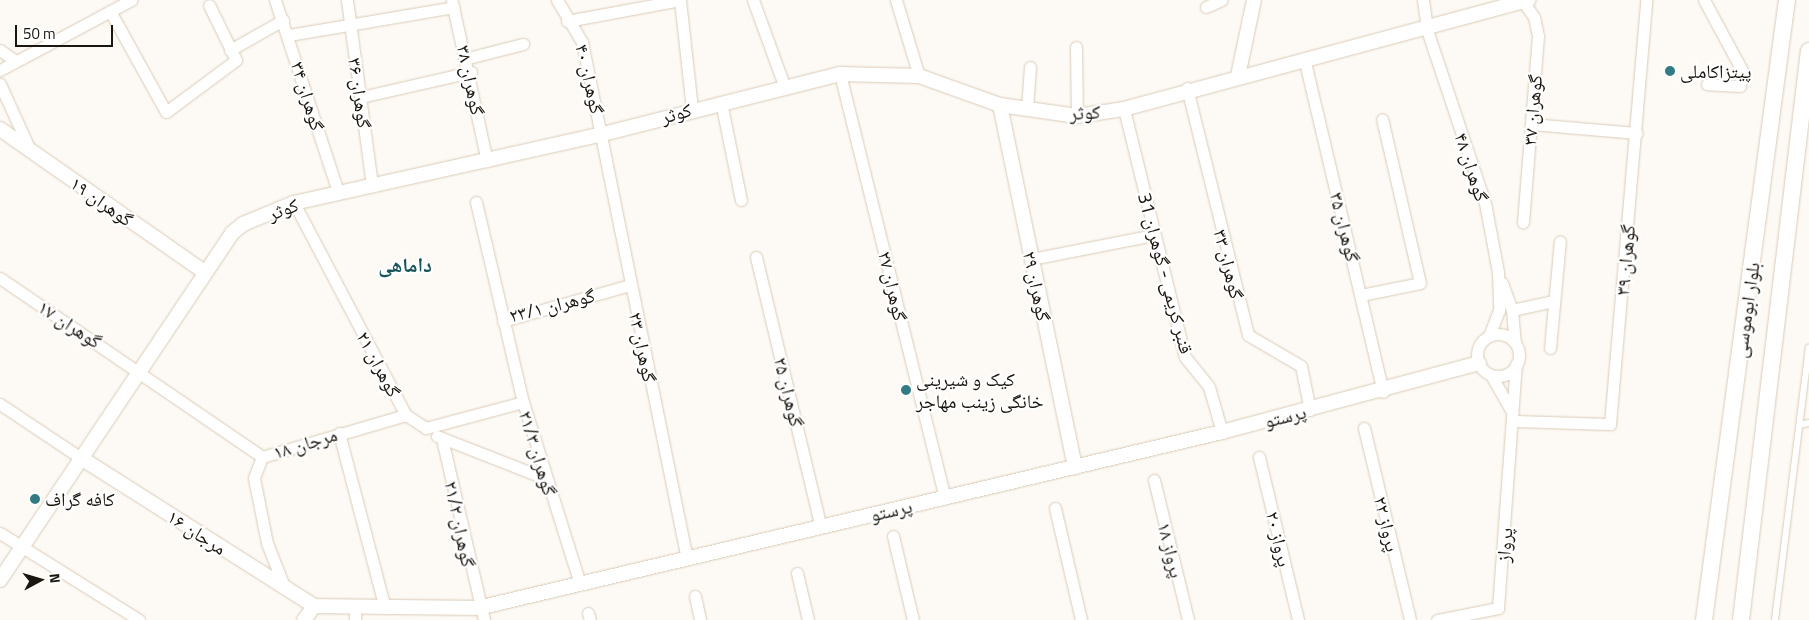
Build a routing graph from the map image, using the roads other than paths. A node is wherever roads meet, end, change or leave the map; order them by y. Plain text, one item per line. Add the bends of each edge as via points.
1 (275, 0) edge
2 (347, 0) edge
3 (557, 0) edge
4 (680, 0) edge
5 (753, 0) edge
6 (896, 0) edge
7 (1222, 0) edge
8 (1254, 0) edge
9 (1423, 0) edge
10 (1646, 0) edge
11 (1704, 0) edge
12 (1787, 0) edge
13 (128, 1) edge
14 (1525, 1) edge
15 (453, 4) edge
16 (209, 5) dead end
17 (1206, 7) dead end
18 (110, 11) junction
19 (283, 20) junction
20 (568, 21) junction
21 (350, 25) junction
22 (1427, 30) junction
23 (289, 35) junction
24 (523, 44) dead end
25 (1076, 47) dead end
26 (0, 50) edge
27 (230, 50) junction
28 (1809, 51) edge
29 (468, 58) junction
30 (16, 61) junction
31 (1305, 62) junction
32 (1030, 67) dead end
33 (0, 70) edge
34 (471, 72) junction
35 (840, 74) junction
36 (919, 76) junction
37 (1238, 76) junction
38 (0, 84) edge
39 (1707, 84) dead end
40 (785, 88) junction
41 (1187, 88) junction
42 (361, 97) junction
43 (721, 102) junction
44 (1000, 105) junction
45 (692, 108) junction
46 (1027, 109) junction
47 (1124, 109) junction
48 (1077, 116) junction
49 (1382, 119) dead end
50 (1531, 124) junction
51 (0, 129) edge
52 (1637, 133) junction
53 (603, 134) junction
54 (31, 151) junction
55 (487, 161) junction
56 (372, 186) junction
57 (338, 192) junction
58 (741, 200) dead end
59 (476, 202) dead end
60 (294, 203) junction
61 (1524, 222) dead end
62 (1154, 235) junction
63 (1560, 241) dead end
64 (756, 257) dead end
65 (1032, 259) junction
66 (204, 272) junction
67 (1498, 272) junction
68 (0, 278) edge
69 (630, 285) junction
70 (1361, 295) junction
71 (1554, 301) junction
72 (1512, 310) junction
73 (503, 321) junction
74 (1489, 336) junction
75 (1515, 343) junction
76 (1550, 348) dead end
77 (1809, 348) edge
78 (1479, 363) junction
79 (1516, 365) junction
80 (140, 370) junction
81 (1491, 375) junction
82 (1383, 392) junction
83 (523, 402) junction
84 (0, 404) edge
85 (1809, 405) edge
86 (1802, 406) junction
87 (1310, 410) junction
88 (406, 415) junction
89 (1514, 421) junction
90 (1809, 423) edge
91 (1800, 425) junction
92 (426, 428) junction
93 (1364, 428) dead end
94 (339, 432) junction
95 (1222, 432) junction
96 (442, 439) junction
97 (262, 457) junction
98 (1260, 457) dead end
99 (81, 458) junction
100 (1075, 467) junction
101 (544, 478) junction
102 (1154, 480) dead end
103 (945, 498) junction
104 (1056, 508) dead end
105 (821, 527) junction
106 (0, 532) edge
107 (893, 536) dead end
108 (22, 547) junction
109 (687, 559) junction
110 (797, 573) dead end
111 (0, 580) edge
112 (580, 584) junction
113 (285, 589) junction
114 (695, 596) dead end
115 (314, 606) junction
116 (385, 608) junction
117 (1498, 608) junction
118 (355, 613) edge
119 (481, 614) edge
120 (139, 620) edge
121 (304, 620) edge
122 (700, 620) edge
123 (808, 620) edge
124 (913, 620) edge
125 (1081, 620) edge
126 (1188, 620) edge
127 (1298, 620) edge
128 (1410, 620) edge
129 (1437, 620) edge
130 (1497, 620) edge
131 (1704, 620) edge
132 (1741, 620) edge
133 (1775, 620) edge

1 - 19 street, گوهران ۳۴
2 - 21 street, گوهران ۳۶
3 - 20 street, گوهران ۴۰
4 - 20 street
4 - 45 street
5 - 40 street
6 - 36 street
7 - 17 street
8 - 37 street
9 - 22 street, گوهران ۴۸
10 - 52 street, گوهران ۳۹
11 - 39 street via 1743,72 1740,86
12 - 131 main road, بلوار ابوموسی
13 - 18 street
14 - 22 street, کوثر
14 - 50 street, گوهران ۳۷ via 1534,17 1538,36
15 - 21 street
15 - 29 street, گوهران ۳۸
16 - 27 street
18 - 27 street via 166,112 236,60
18 - 30 street
19 - 23 street, گوهران ۳۴
19 - 27 street
20 - 53 street, گوهران ۴۰ via 582,42
21 - 23 street
21 - 42 street, گوهران ۳۶
22 - 31 street, کوثر
22 - 67 street, گوهران ۴۸ via 1485,203
23 - 57 street, گوهران ۳۴
24 - 29 street
25 - 48 street
26 - 30 street
28 - 132 main road, بلوار ابوموسی
29 - 34 street, گوهران ۳۸
30 - 33 street
31 - 37 street, کوثر
31 - 70 street, گوهران ۳۵
32 - 46 street
34 - 42 street
34 - 55 street, گوهران ۳۸
35 - 36 street, کوثر
35 - 40 street, کوثر
35 - 103 street, گوهران ۲۷
36 - 44 street, کوثر
37 - 41 street, کوثر
38 - 54 street
40 - 43 street, کوثر
41 - 47 street, کوثر
41 - 87 street, گوهران ۳۳ via 1248,335 1301,366
42 - 56 street, گوهران ۳۶
43 - 45 street, کوثر
43 - 58 street
44 - 46 street, کوثر
44 - 65 street, گوهران ۲۹
45 - 53 street, کوثر
46 - 48 street, کوثر
47 - 48 street, کوثر
47 - 62 street, قنبر کریمی - گوهران 31
49 - 70 street via 1420,283
50 - 52 street
50 - 61 street, گوهران ۳۷
51 - 54 street, گوهران ۱۹
52 - 89 street, گوهران ۳۹ via 1610,424
53 - 55 street, کوثر
53 - 69 street, گوهران ۲۳
54 - 66 street, گوهران ۱۹
55 - 56 street, کوثر
56 - 57 street, کوثر
57 - 60 street, کوثر
59 - 73 street, گوهران ۲۳/۱
60 - 66 street, کوثر via 236,228
60 - 88 street, گوهران ۲۱
62 - 65 street
62 - 95 street, قنبر کریمی - گوهران 31 via 1186,357 1209,387
63 - 71 street
64 - 105 street, گوهران ۲۵
65 - 100 street, گوهران ۲۹
66 - 80 street, کوثر
67 - 72 street
67 - 74 street, گوهران ۴۸ via 1499,310
68 - 80 street, گوهران ۱۷
69 - 73 street, گوهران ۲۳/۱
69 - 109 street, گوهران ۲۳
70 - 82 street, گوهران ۳۵
71 - 72 street
71 - 76 street
72 - 75 street
73 - 83 street, گوهران ۲۱/۳
74 - 75 street via 1503,335
74 - 78 street via 1477,353
75 - 79 street
77 - 86 lane
78 - 81 street
78 - 82 street, پرستو
79 - 81 street via 1501,376
79 - 89 street, پرواز
80 - 97 street, مرجان ۱۸
80 - 99 street, کوثر
81 - 89 street via 1510,403
82 - 87 street, پرستو
83 - 92 street
83 - 101 street, گوهران ۲۱/۳
84 - 99 street
85 - 86 lane
86 - 91 lane
87 - 95 street, پرستو
88 - 92 street, گوهران ۲۱
88 - 94 street, مرجان ۱۸
89 - 117 street, پرواز
90 - 91 lane
91 - 133 lane
92 - 96 street, گوهران ۲۱
93 - 128 street, پرواز ۲۲
94 - 97 street, مرجان ۱۸
94 - 116 street
95 - 100 street, پرستو
96 - 101 street, گوهران ۲۱
96 - 119 street, گوهران ۲۱/۲
97 - 113 street via 254,478 268,543
98 - 127 street, پرواز ۲۰
99 - 108 street, کوثر
99 - 113 street, مرجان ۱۶
100 - 103 street, پرستو
101 - 112 street, گوهران ۲۱/۳
102 - 126 street, پرواز ۱۸
103 - 105 street, پرستو
104 - 125 street
105 - 109 street, پرستو
106 - 108 street
107 - 124 street
108 - 111 street, کوثر
108 - 120 street
109 - 112 street, پرستو
110 - 123 street
112 - 119 street, پرستو
113 - 115 street, مرجان ۱۶
114 - 122 street
115 - 118 street, پرستو
115 - 121 street
116 - 118 street, پرستو
116 - 119 street, پرستو
117 - 129 street
117 - 130 street, پرواز

